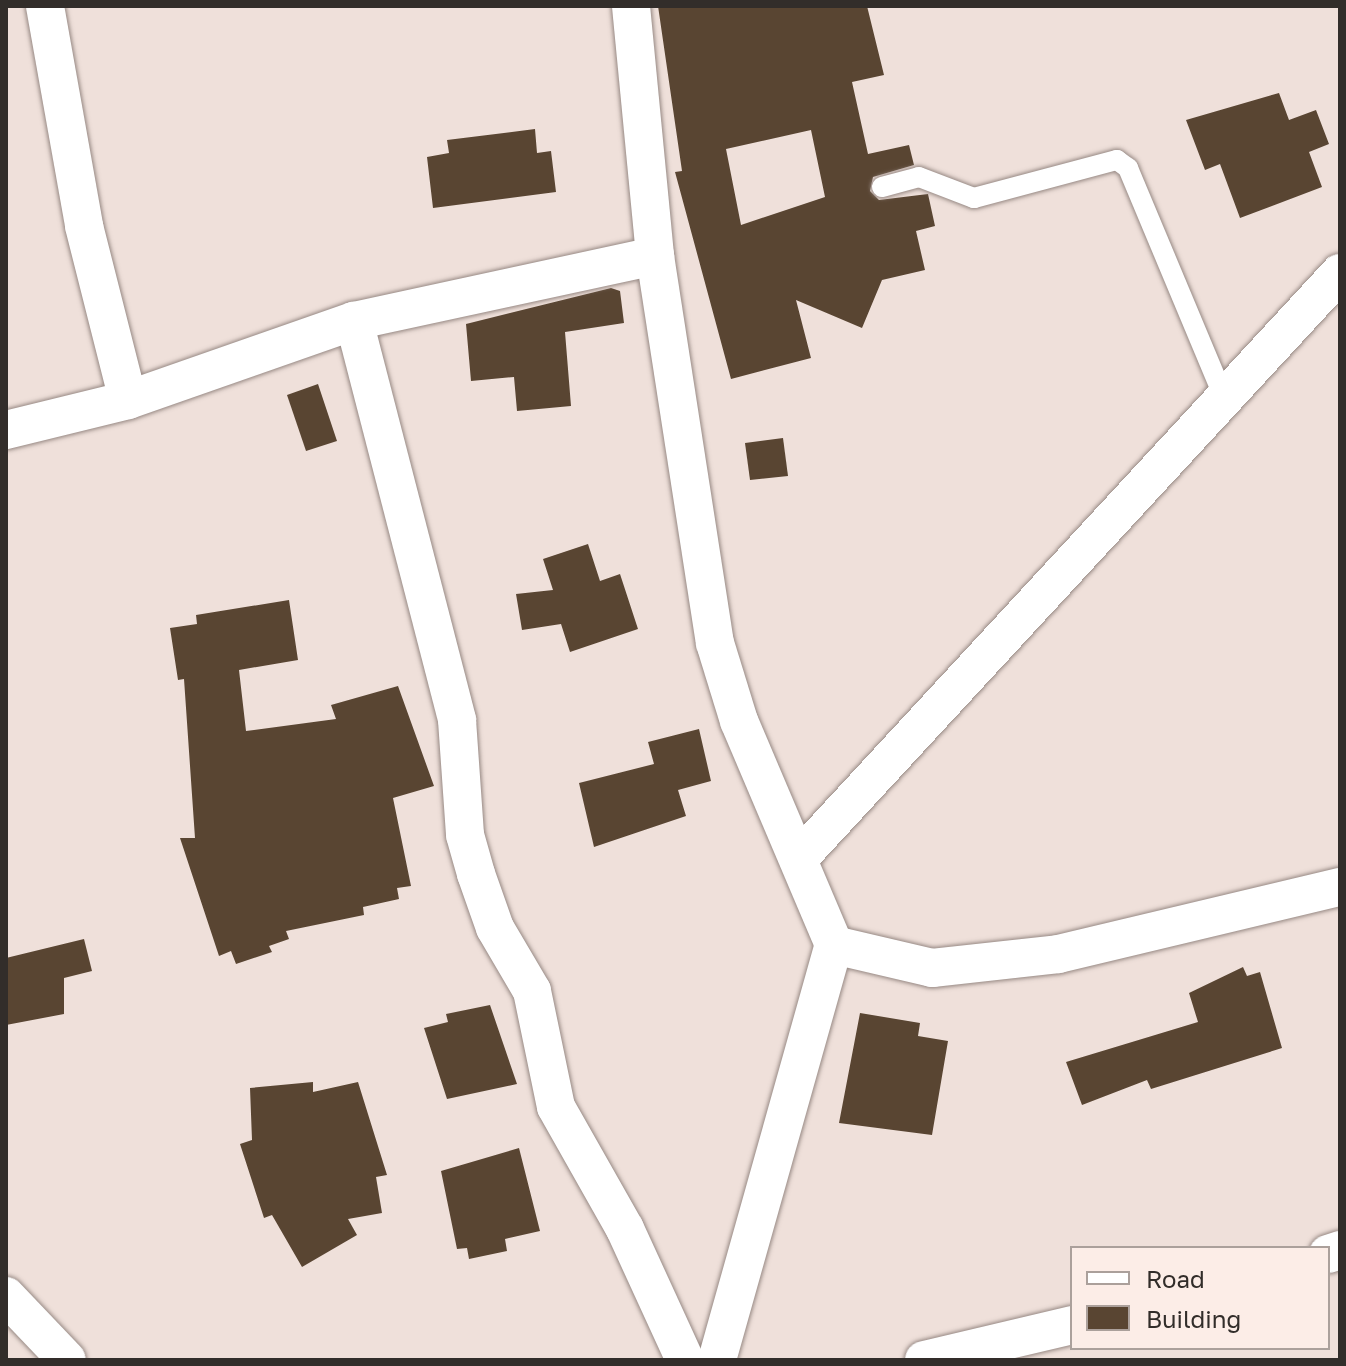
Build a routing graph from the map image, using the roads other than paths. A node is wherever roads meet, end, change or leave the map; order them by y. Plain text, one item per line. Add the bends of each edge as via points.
1 (45, 6) edge
2 (631, 6) edge
3 (882, 187) dead end
4 (655, 256) junction
5 (1340, 273) edge
6 (354, 321) junction
7 (1222, 393) junction
8 (128, 400) junction
9 (6, 430) edge
10 (801, 856) junction
11 (1340, 887) edge
12 (834, 945) junction
13 (6, 1296) edge
14 (1070, 1325) edge
15 (67, 1360) edge
16 (685, 1360) edge
17 (717, 1360) edge
18 (924, 1360) edge

1 - 8 street via 84,226
2 - 4 street
3 - 7 lane via 919,177 974,198 1117,160 1128,168
4 - 6 street
4 - 10 street via 715,643 739,721
5 - 7 street
6 - 8 street
6 - 16 street via 457,720 465,835 476,874 495,928 532,991 556,1107 625,1229
7 - 10 street
8 - 9 street
10 - 12 street
11 - 12 street via 1058,954 932,968
12 - 17 street
13 - 15 street
14 - 18 street

